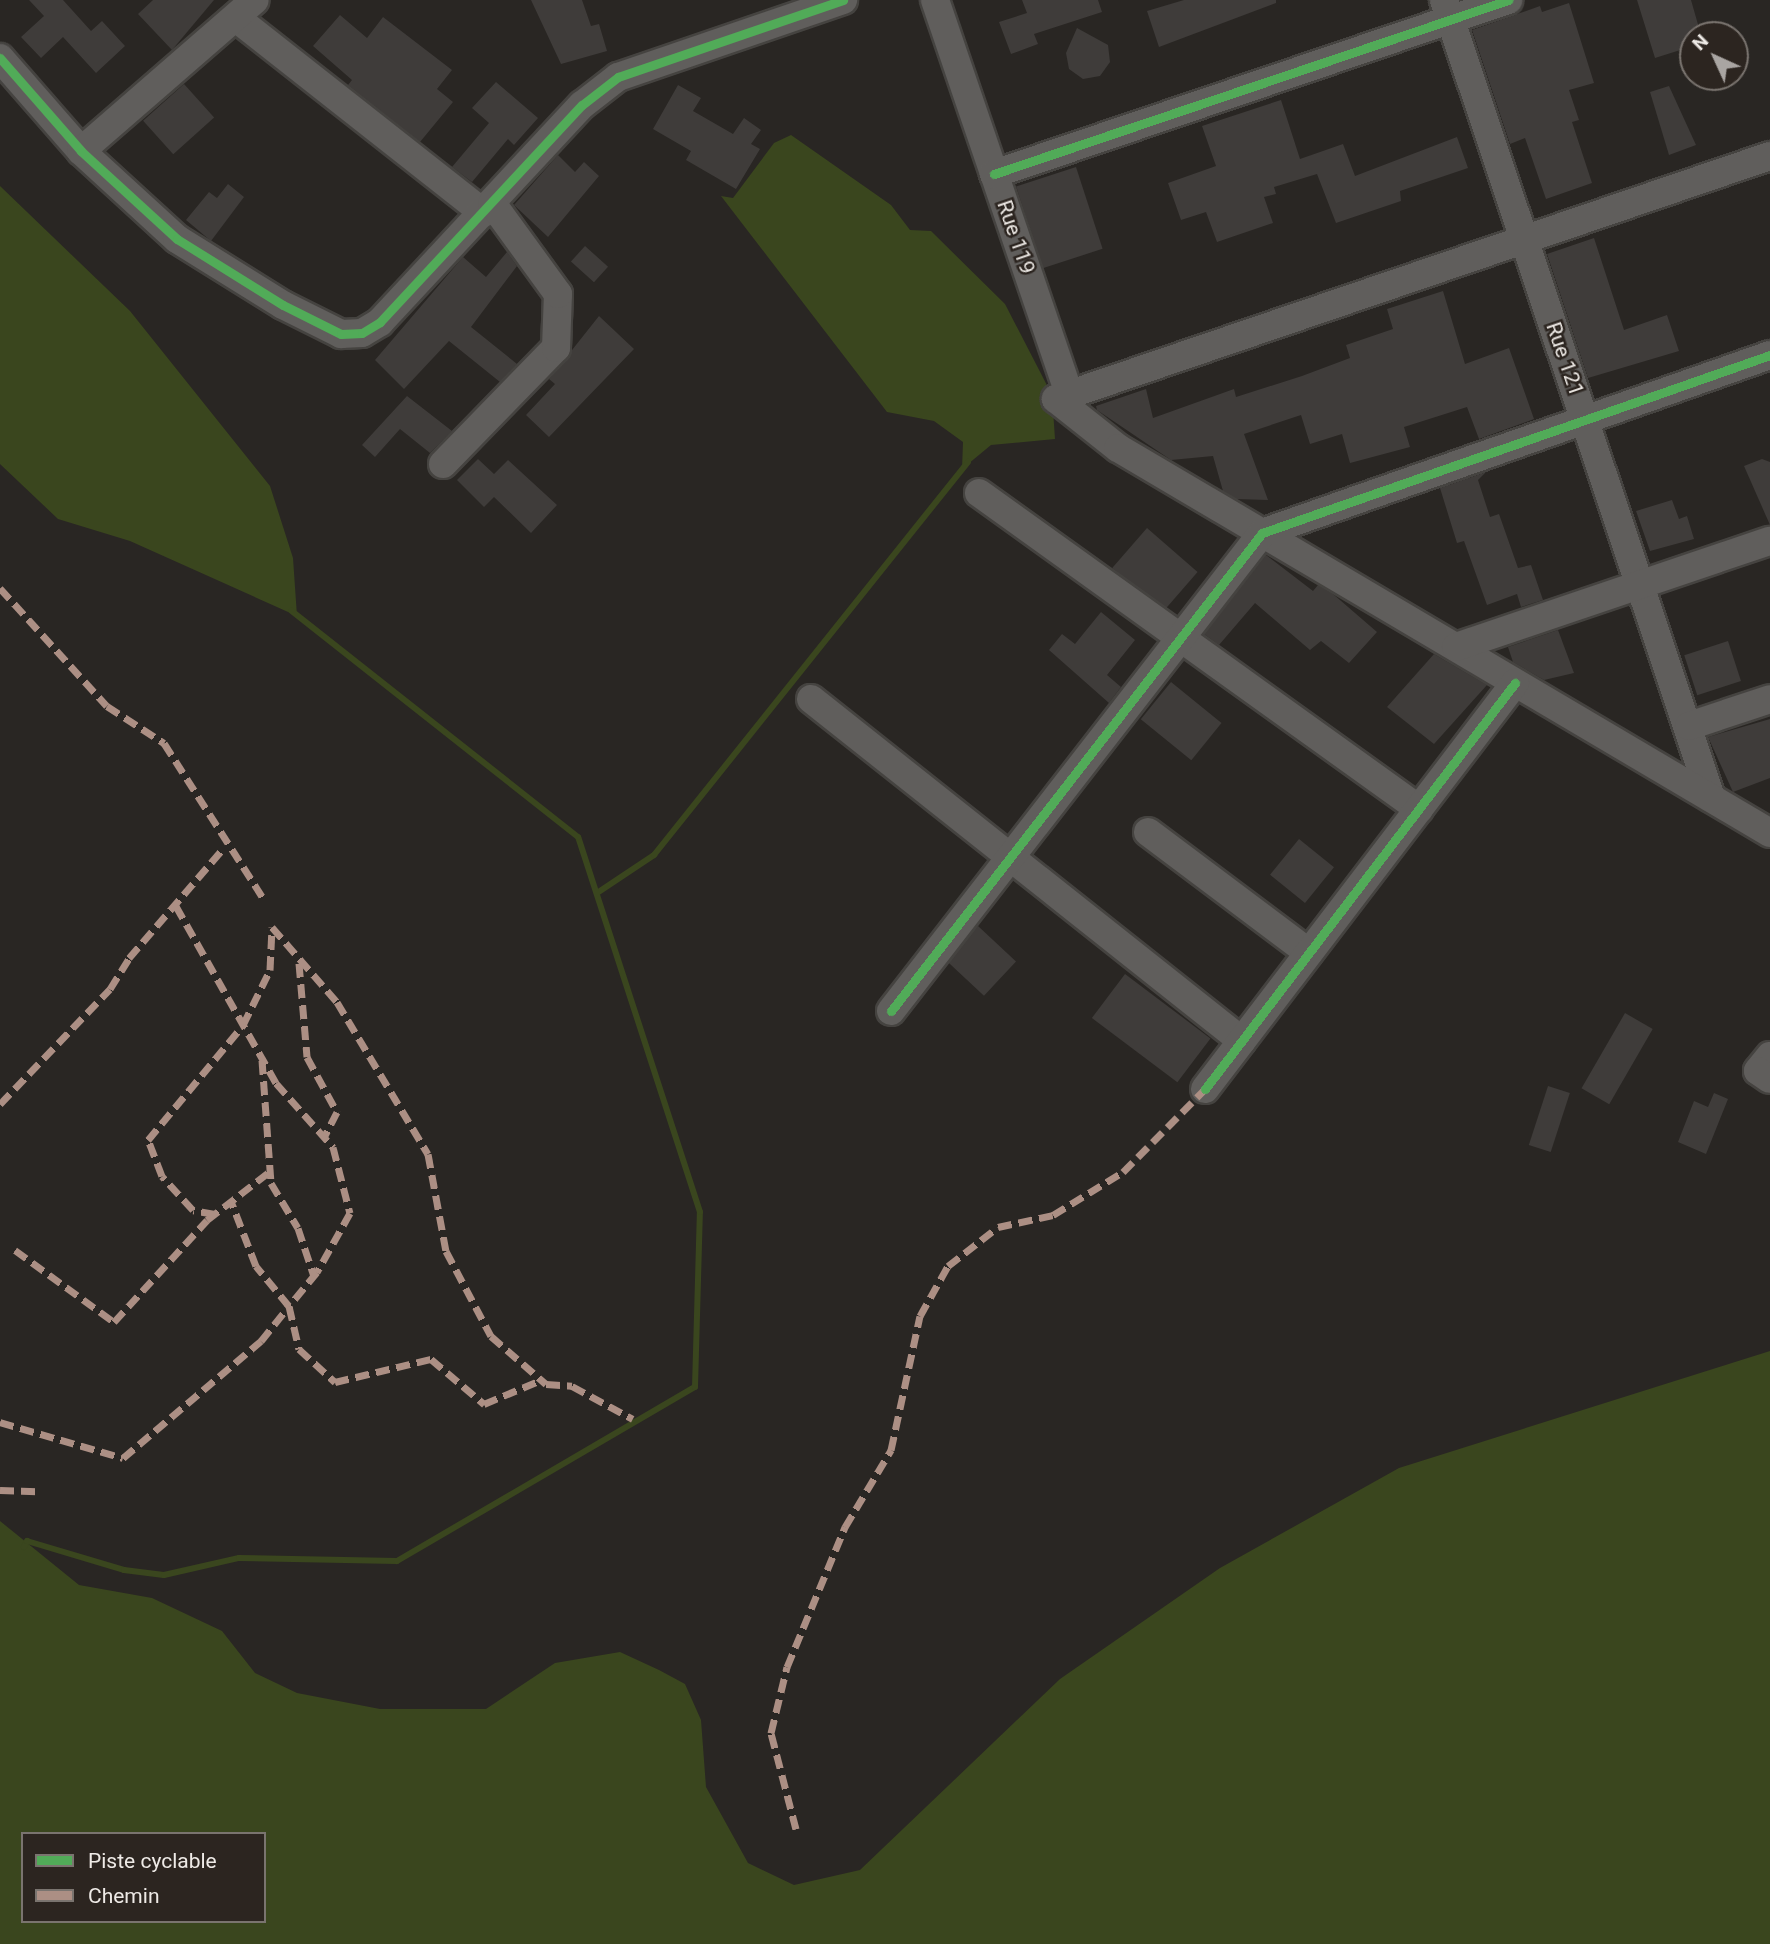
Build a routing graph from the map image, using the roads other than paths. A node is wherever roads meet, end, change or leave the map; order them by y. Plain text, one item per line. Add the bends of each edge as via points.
1 (844, 0) edge
2 (935, 0) edge
3 (1508, 0) edge
4 (245, 9) edge
5 (1447, 10) edge
6 (0, 58) edge
7 (81, 151) junction
8 (1770, 156) edge
9 (995, 174) junction
10 (488, 208) junction
11 (1524, 240) junction
12 (1770, 355) edge
13 (1062, 396) junction
14 (1585, 418) junction
15 (443, 464) dead end
16 (979, 493) dead end
17 (1262, 533) junction
18 (1770, 541) edge
19 (1641, 584) junction
20 (1179, 640) junction
21 (1455, 648) junction
22 (1515, 682) junction
23 (811, 699) dead end
24 (1770, 699) edge
25 (1689, 726) junction
26 (1711, 798) junction
27 (1419, 809) junction
28 (1148, 832) dead end
29 (1770, 833) edge
30 (1010, 857) junction
31 (1309, 953) junction
32 (891, 1011) dead end
33 (1242, 1041) junction
34 (1770, 1056) edge
35 (1770, 1079) edge
36 (1205, 1090) dead end

1 - 10 street via 618,77 582,105
2 - 9 street, Rue 119
3 - 5 street
4 - 7 street
4 - 10 street
5 - 9 street
5 - 11 street, Rue 121
6 - 7 street
7 - 10 street via 205,260 341,334 362,334 380,322
8 - 11 street
9 - 13 street, Rue 119
10 - 15 street via 558,295 556,348
11 - 13 street
11 - 14 street, Rue 121
12 - 14 street
13 - 17 street via 1118,448
14 - 17 street
14 - 19 street, Rue 121
16 - 20 street
17 - 20 street
17 - 21 street
18 - 19 street
19 - 21 street
19 - 25 street, Rue 121
20 - 27 street
20 - 30 street
21 - 22 street
22 - 26 street
22 - 27 street
23 - 30 street
24 - 25 street
25 - 26 street, Rue 121
26 - 29 street
27 - 31 street
28 - 31 street
30 - 32 street
30 - 33 street
31 - 33 street
33 - 36 street
34 - 35 street via 1758,1071

